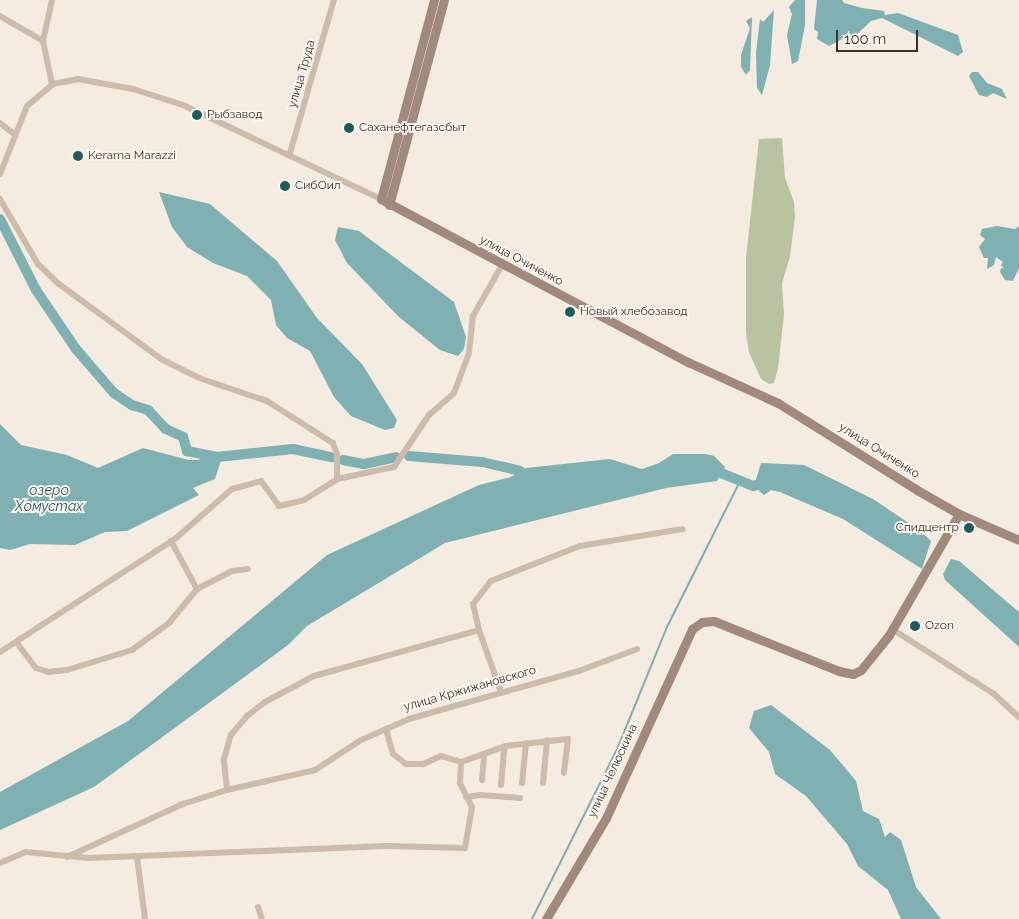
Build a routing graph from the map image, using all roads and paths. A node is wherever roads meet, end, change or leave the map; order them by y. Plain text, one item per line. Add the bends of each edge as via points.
1 (52, 0) edge
2 (334, 0) edge
3 (434, 0) edge
4 (444, 0) edge
5 (0, 16) edge
6 (43, 41) junction
7 (52, 84) junction
8 (0, 123) edge
9 (14, 134) junction
10 (290, 154) junction
11 (0, 174) edge
12 (0, 198) edge
13 (381, 199) junction
14 (389, 205) junction
15 (502, 265) junction
16 (337, 479) junction
17 (959, 514) junction
18 (683, 529) dead end
19 (1019, 540) edge
20 (171, 541) junction
21 (248, 569) dead end
22 (197, 589) junction
23 (892, 629) junction
24 (479, 630) junction
25 (17, 642) junction
26 (637, 649) dead end
27 (0, 652) edge
28 (501, 692) junction
29 (1019, 717) edge
30 (386, 729) junction
31 (547, 740) junction
32 (526, 743) junction
33 (504, 748) junction
34 (484, 755) junction
35 (461, 762) junction
36 (564, 773) dead end
37 (482, 780) dead end
38 (543, 782) dead end
39 (522, 783) dead end
40 (501, 785) dead end
41 (227, 790) junction
42 (466, 797) junction
43 (520, 798) dead end
44 (65, 857) junction
45 (137, 857) junction
46 (0, 863) edge
47 (258, 907) dead end
48 (145, 919) edge
49 (262, 919) edge
50 (546, 919) edge

1 - 6 street
2 - 10 street, улица Труда
3 - 13 street
4 - 14 street
5 - 6 street
6 - 7 street
7 - 9 street via 27,106
7 - 10 street, улица Очиченко via 78,79 149,93 210,116
8 - 9 street
9 - 11 street
10 - 13 street, улица Очиченко
12 - 16 street via 38,264 59,284 161,359 200,378 267,401 333,443 337,454
13 - 14 street, улица Очиченко
14 - 15 street, улица Очиченко
15 - 16 street via 473,316 469,353 454,393 429,415 394,467
15 - 17 street, улица Очиченко via 688,362 778,403
16 - 20 street via 304,500 279,506 261,481 232,489
17 - 19 street, улица Очиченко
17 - 23 street
18 - 24 street via 580,546 491,581 473,604
20 - 22 street
20 - 25 street
21 - 22 street via 232,571
22 - 25 street via 169,623 132,650 80,666 48,672 36,668
23 - 29 street via 994,694
23 - 50 street, улица Челюскина via 868,664 853,674 839,672 714,621 702,622 692,629 606,818
24 - 28 street
24 - 41 street via 314,676 265,702 231,734 224,759
25 - 27 street
26 - 28 street, улица Кржижановского via 579,671
28 - 30 street, улица Кржижановского
30 - 35 street via 393,754 406,764 423,764 441,756
30 - 41 street, улица Кржижановского via 361,740 315,770
31 - 32 street
31 - 36 street via 568,738
31 - 38 street
32 - 33 street
32 - 39 street
33 - 34 street
33 - 40 street
34 - 35 street
34 - 37 street
35 - 42 street via 460,783
41 - 44 street, улица Кржижановского via 168,810
42 - 43 street via 480,794
42 - 45 street via 472,807 465,848 386,846
44 - 45 street
44 - 46 street via 20,852
45 - 48 street
47 - 49 street

